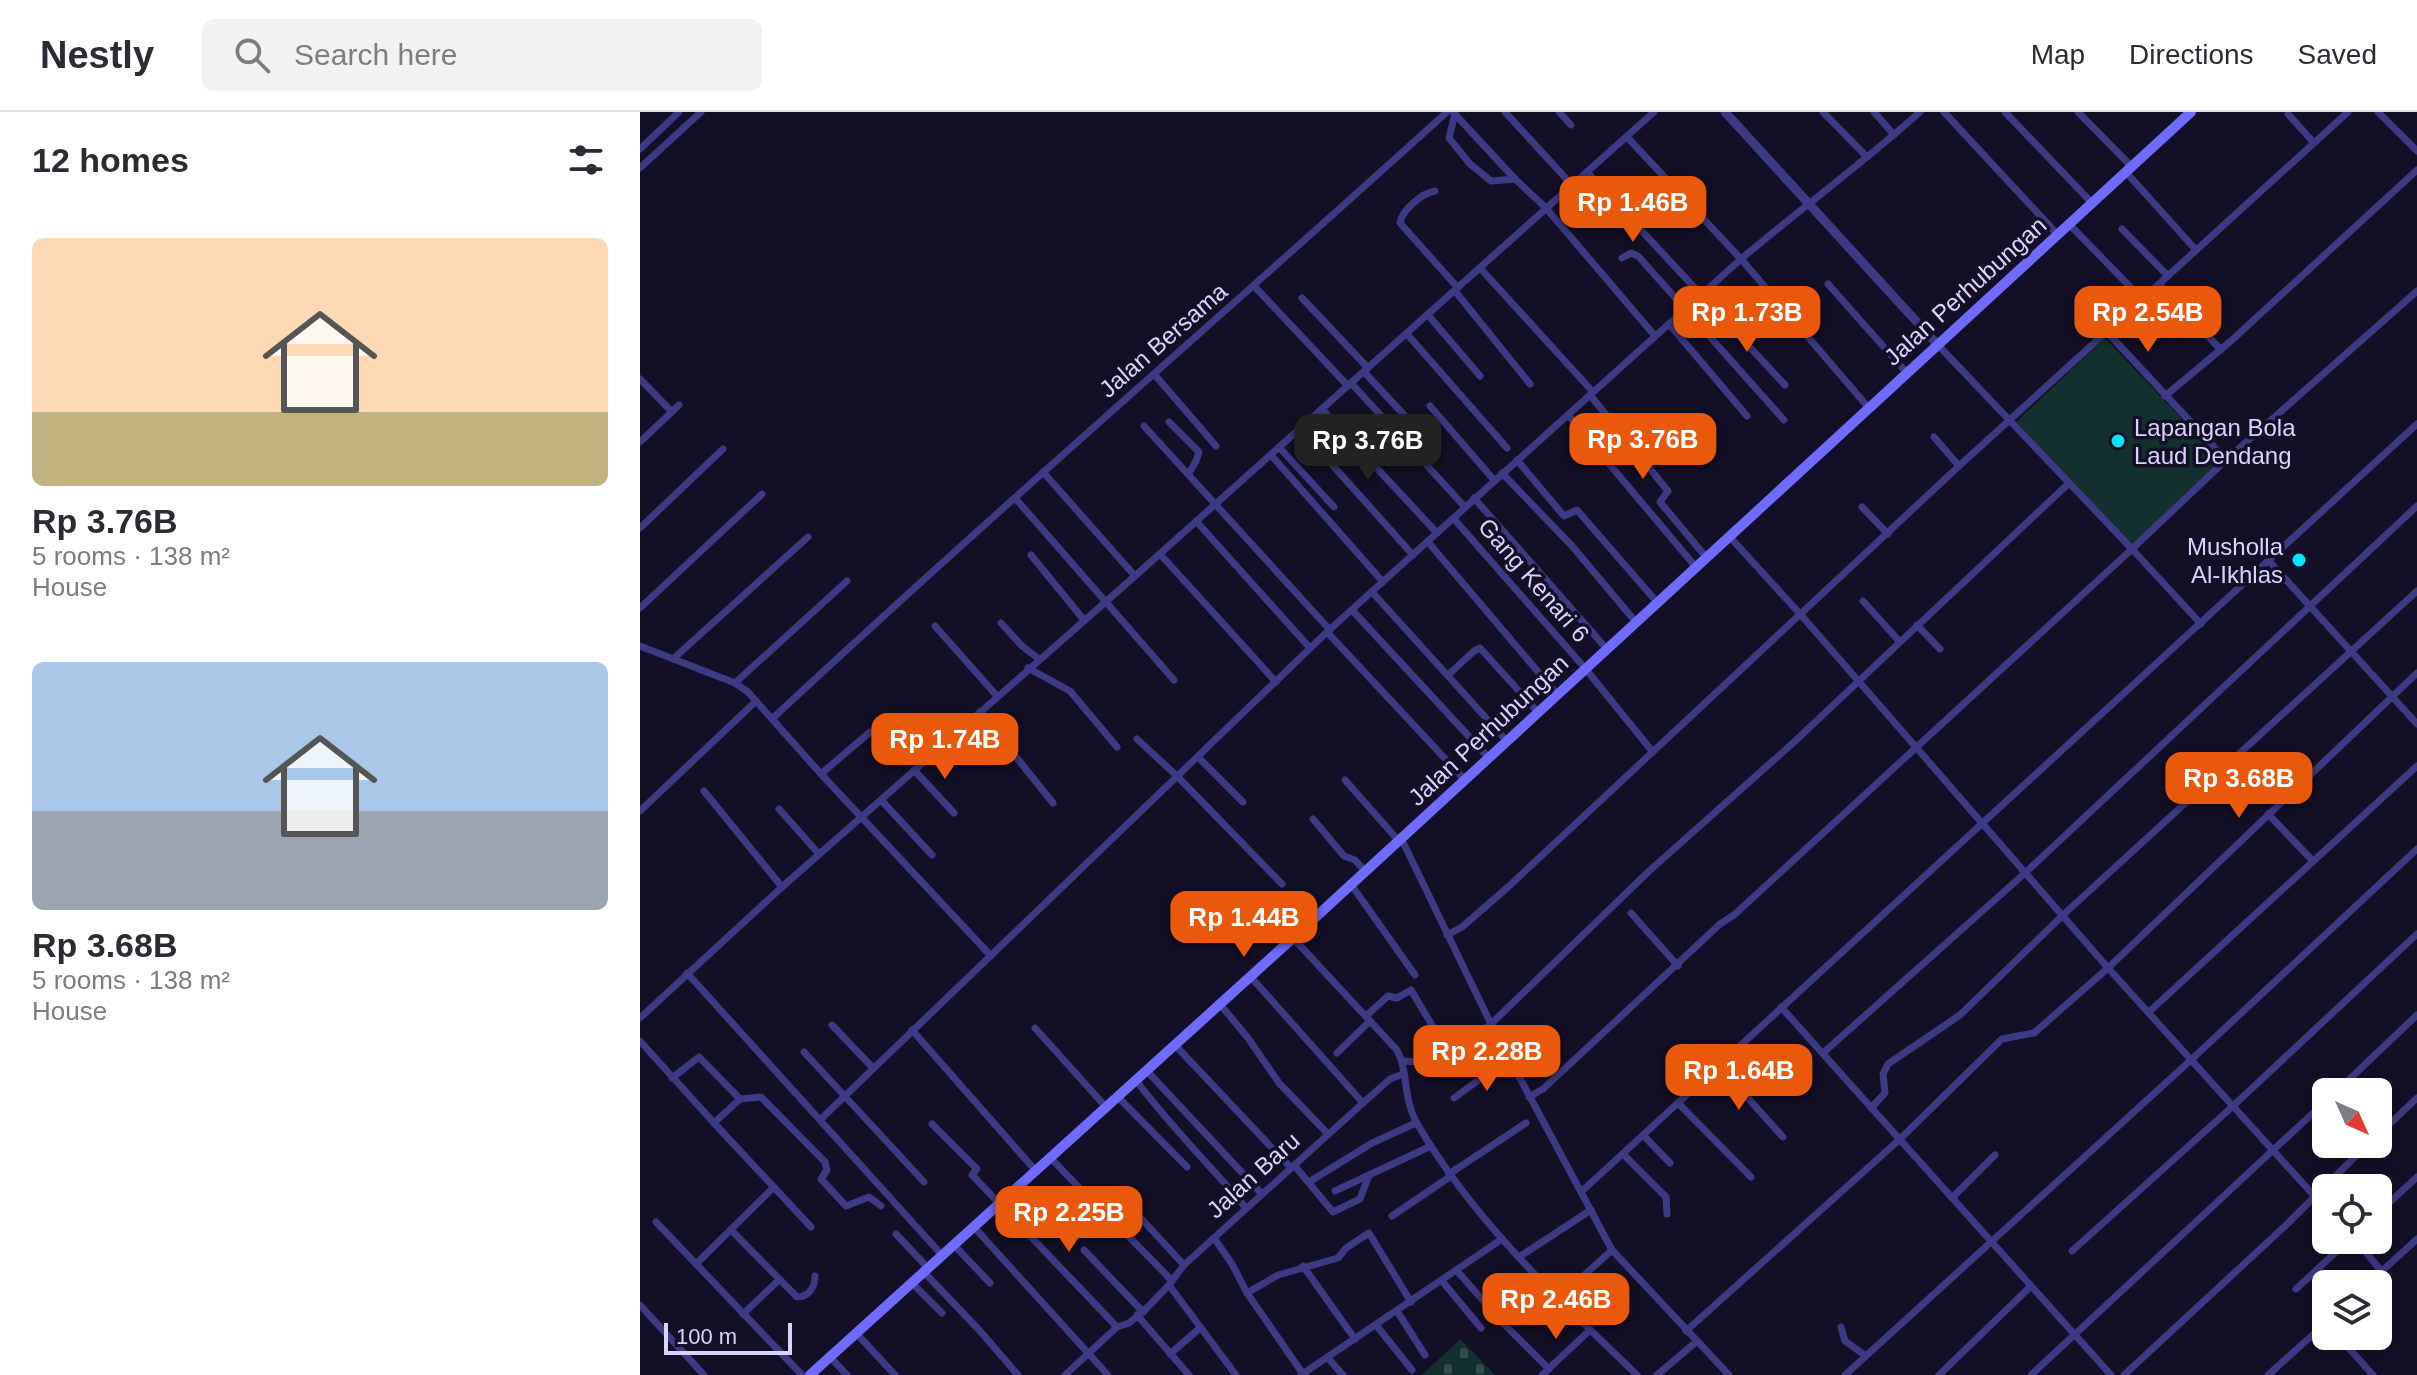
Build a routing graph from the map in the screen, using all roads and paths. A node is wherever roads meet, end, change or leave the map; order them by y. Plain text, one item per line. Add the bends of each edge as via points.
1 (679, 112) edge
2 (701, 112) edge
3 (1505, 112) edge
4 (1559, 112) edge
5 (1654, 112) edge
6 (1725, 112) edge
7 (1823, 112) edge
8 (1874, 112) edge
9 (1920, 112) edge
10 (1944, 112) edge
11 (2005, 112) edge
12 (2078, 112) edge
13 (2348, 112) edge
14 (2378, 112) edge
15 (1452, 113) edge
16 (2184, 114) edge
17 (2288, 114) dead end
18 (1571, 125) dead end
19 (1894, 135) junction
20 (1627, 137) junction
21 (2314, 143) junction
22 (640, 149) edge
23 (2417, 151) edge
24 (1867, 157) junction
25 (640, 168) edge
26 (2128, 169) junction
27 (2417, 170) edge
28 (1587, 172) junction
29 (1515, 179) junction
30 (1572, 185) junction
31 (1435, 191) dead end
32 (1807, 202) junction
33 (2091, 202) junction
34 (1546, 208) junction
35 (2068, 223) junction
36 (2122, 229) dead end
37 (2057, 234) junction
38 (2196, 250) junction
39 (1622, 258) dead end
40 (1741, 259) junction
41 (1480, 268) junction
42 (2168, 276) junction
43 (1828, 284) dead end
44 (2159, 284) junction
45 (1255, 287) junction
46 (1457, 289) junction
47 (2417, 291) edge
48 (1702, 294) junction
49 (1302, 298) dead end
50 (2142, 299) junction
51 (1686, 308) junction
52 (1428, 315) junction
53 (1669, 324) junction
54 (2107, 332) junction
55 (1407, 334) junction
56 (1655, 336) junction
57 (1937, 344) junction
58 (2221, 350) junction
59 (1366, 370) junction
60 (1906, 372) junction
61 (1154, 374) junction
62 (1480, 376) dead end
63 (640, 379) edge
64 (1350, 384) junction
65 (1530, 384) dead end
66 (1785, 385) dead end
67 (1591, 394) junction
68 (2165, 396) junction
69 (679, 405) dead end
70 (1430, 406) dead end
71 (1868, 407) junction
72 (1322, 409) junction
73 (672, 412) junction
74 (1568, 415) junction
75 (1747, 416) dead end
76 (1784, 420) dead end
77 (2008, 421) junction
78 (1169, 422) dead end
79 (2417, 424) edge
80 (1144, 426) dead end
81 (1300, 429) junction
82 (1934, 437) dead end
83 (640, 442) edge
84 (1216, 446) dead end
85 (1279, 447) junction
86 (1435, 448) dead end
87 (1507, 448) dead end
88 (723, 449) dead end
89 (1271, 455) junction
90 (1517, 460) junction
91 (2226, 460) junction
92 (1959, 466) junction
93 (1043, 472) junction
94 (1189, 473) junction
95 (1502, 473) junction
96 (1494, 480) junction
97 (2068, 484) junction
98 (762, 494) dead end
99 (1015, 498) junction
100 (1474, 498) junction
101 (1217, 503) junction
102 (2417, 506) edge
103 (1334, 507) dead end
104 (1465, 507) junction
105 (1862, 507) dead end
106 (1454, 519) junction
107 (1196, 521) junction
108 (640, 528) edge
109 (1437, 533) junction
110 (1888, 534) junction
111 (1729, 536) junction
112 (808, 537) dead end
113 (1428, 542) junction
114 (2132, 549) junction
115 (1160, 554) junction
116 (1031, 555) dead end
117 (1413, 555) junction
118 (1706, 557) junction
119 (2269, 561) junction
120 (1695, 566) junction
121 (1135, 576) junction
122 (847, 581) dead end
123 (1383, 582) junction
124 (2417, 591) edge
125 (1372, 592) junction
126 (1656, 601) junction
127 (1863, 601) dead end
128 (1105, 602) junction
129 (2310, 604) junction
130 (640, 608) edge
131 (1352, 610) junction
132 (1801, 615) junction
133 (1084, 620) junction
134 (1635, 621) junction
135 (1001, 623) dead end
136 (2201, 624) junction
137 (1917, 625) junction
138 (935, 626) dead end
139 (1328, 631) junction
140 (1900, 642) junction
141 (640, 646) edge
142 (1310, 648) junction
143 (1606, 648) junction
144 (1940, 649) dead end
145 (2351, 650) junction
146 (673, 659) junction
147 (1034, 663) junction
148 (1584, 667) junction
149 (2417, 673) edge
150 (1448, 675) junction
151 (1174, 680) dead end
152 (1276, 682) junction
153 (1859, 682) junction
154 (735, 683) junction
155 (1556, 693) junction
156 (997, 696) junction
157 (2392, 696) junction
158 (756, 701) junction
159 (1537, 711) junction
160 (980, 712) junction
161 (773, 718) junction
162 (2417, 724) edge
163 (870, 732) dead end
164 (1137, 739) dead end
165 (1506, 740) junction
166 (1117, 747) dead end
167 (1916, 749) junction
168 (1652, 751) junction
169 (1200, 755) junction
170 (1488, 757) junction
171 (2417, 766) edge
172 (914, 770) junction
173 (821, 774) junction
174 (1178, 777) junction
175 (1464, 779) junction
176 (1345, 780) dead end
177 (704, 791) dead end
178 (881, 800) junction
179 (1243, 802) dead end
180 (1053, 803) dead end
181 (779, 809) dead end
182 (640, 811) edge
183 (954, 813) dead end
184 (2268, 814) junction
185 (863, 816) junction
186 (1313, 819) dead end
187 (1981, 823) junction
188 (1399, 839) junction
189 (2417, 849) edge
190 (819, 854) junction
191 (932, 855) dead end
192 (2312, 860) junction
193 (1364, 870) junction
194 (2025, 873) junction
195 (1350, 883) junction
196 (1282, 884) dead end
197 (782, 887) junction
198 (1631, 913) dead end
199 (2063, 915) junction
200 (2417, 934) edge
201 (1447, 935) junction
202 (1293, 938) junction
203 (991, 956) junction
204 (1678, 966) junction
205 (2108, 968) junction
206 (687, 973) junction
207 (1415, 975) dead end
208 (1250, 976) junction
209 (1219, 1003) junction
210 (1781, 1007) junction
211 (2150, 1011) junction
212 (2417, 1015) edge
213 (640, 1018) edge
214 (1368, 1019) junction
215 (1491, 1024) junction
216 (832, 1025) dead end
217 (1035, 1028) dead end
218 (912, 1030) junction
219 (640, 1041) edge
220 (1174, 1044) junction
221 (1448, 1046) junction
222 (1502, 1046) junction
223 (804, 1052) dead end
224 (1337, 1053) dead end
225 (1823, 1053) junction
226 (2192, 1059) junction
227 (1402, 1061) junction
228 (1718, 1065) junction
229 (1513, 1067) junction
230 (873, 1068) junction
231 (1146, 1070) junction
232 (1403, 1074) junction
233 (672, 1078) junction
234 (2351, 1078) edge
235 (1135, 1079) junction
236 (1117, 1096) junction
237 (845, 1097) junction
238 (1529, 1097) junction
239 (1454, 1098) dead end
240 (2417, 1098) edge
241 (740, 1099) junction
242 (1363, 1103) junction
243 (1678, 1103) junction
244 (1105, 1106) junction
245 (2233, 1106) junction
246 (1871, 1108) junction
247 (2312, 1114) edge
248 (821, 1119) junction
249 (2392, 1122) edge
250 (714, 1123) junction
251 (1416, 1123) junction
252 (1526, 1123) dead end
253 (932, 1124) dead end
254 (1328, 1134) junction
255 (1643, 1135) junction
256 (1783, 1137) dead end
257 (1900, 1139) junction
258 (1431, 1146) junction
259 (2273, 1152) junction
260 (1623, 1154) junction
261 (1995, 1155) dead end
262 (1050, 1157) junction
263 (2353, 1158) edge
264 (1670, 1163) dead end
265 (1187, 1167) dead end
266 (1292, 1167) junction
267 (1035, 1170) junction
268 (2337, 1174) edge
269 (1369, 1175) junction
270 (1450, 1175) junction
271 (1751, 1177) dead end
272 (2417, 1177) edge
273 (924, 1182) dead end
274 (1309, 1182) junction
275 (774, 1187) junction
276 (1335, 1191) dead end
277 (1581, 1192) junction
278 (1262, 1194) junction
279 (2312, 1194) edge
280 (1952, 1198) junction
281 (2312, 1198) edge
282 (2392, 1200) edge
283 (999, 1202) junction
284 (1126, 1202) dead end
285 (881, 1206) dead end
286 (1246, 1208) junction
287 (1591, 1210) junction
288 (1667, 1214) dead end
289 (1392, 1216) dead end
290 (656, 1222) dead end
291 (973, 1226) junction
292 (811, 1227) dead end
293 (731, 1230) junction
294 (896, 1234) dead end
295 (1214, 1238) junction
296 (1502, 1239) junction
297 (2417, 1239) edge
298 (1991, 1242) junction
299 (953, 1244) junction
300 (1084, 1250) dead end
301 (1612, 1250) junction
302 (2072, 1251) dead end
303 (941, 1254) junction
304 (2334, 1254) edge
305 (2367, 1254) edge
306 (1519, 1257) junction
307 (696, 1264) junction
308 (1184, 1265) junction
309 (1303, 1266) junction
310 (925, 1269) junction
311 (2380, 1270) edge
312 (2384, 1270) edge
313 (1457, 1271) junction
314 (815, 1276) dead end
315 (779, 1280) junction
316 (1442, 1281) junction
317 (911, 1282) junction
318 (990, 1283) dead end
319 (1171, 1283) junction
320 (2030, 1287) junction
321 (2296, 1289) dead end
322 (1549, 1290) junction
323 (1247, 1293) junction
324 (1558, 1299) junction
325 (1411, 1302) junction
326 (640, 1305) edge
327 (1397, 1311) junction
328 (942, 1313) dead end
329 (743, 1314) junction
330 (1140, 1314) junction
331 (1503, 1323) junction
332 (1376, 1325) junction
333 (1117, 1327) junction
334 (1841, 1327) dead end
335 (1200, 1328) junction
336 (1481, 1328) dead end
337 (1590, 1330) junction
338 (1686, 1331) junction
339 (856, 1333) junction
340 (2075, 1333) junction
341 (2312, 1336) edge
342 (1355, 1339) junction
343 (1696, 1342) junction
344 (2351, 1350) edge
345 (1089, 1353) junction
346 (1170, 1354) junction
347 (1425, 1355) dead end
348 (1866, 1356) junction
349 (830, 1357) junction
350 (1327, 1357) junction
351 (1549, 1369) junction
352 (1412, 1370) dead end
353 (814, 1374) edge
354 (1302, 1374) edge
355 (704, 1375) edge
356 (802, 1375) edge
357 (847, 1375) edge
358 (895, 1375) edge
359 (1018, 1375) edge
360 (1065, 1375) edge
361 (1108, 1375) edge
362 (1189, 1375) edge
363 (1236, 1375) edge
364 (1343, 1375) edge
365 (1542, 1375) edge
366 (1637, 1375) edge
367 (1657, 1375) edge
368 (1729, 1375) edge
369 (1845, 1375) edge
370 (1939, 1375) edge
371 (2031, 1375) edge
372 (2111, 1375) edge
373 (2124, 1375) edge
374 (2268, 1375) edge
375 (2373, 1375) edge

1 - 22 street
2 - 25 street
3 - 30 street
4 - 18 street
5 - 20 street
6 - 32 street
7 - 24 street
8 - 19 street
9 - 19 street
10 - 37 street
11 - 33 street
12 - 26 street
13 - 21 street
14 - 23 street
15 - 29 street
15 - 29 street via 1449,138 1460,153 1491,181
15 - 45 street, Jalan Bersama
16 - 26 main road, Jalan Perhubungan
17 - 21 street
19 - 24 street
20 - 28 street
20 - 40 street
21 - 38 street
24 - 32 street
26 - 33 main road, Jalan Perhubungan
26 - 38 street
27 - 58 street
28 - 30 street
28 - 48 street
29 - 34 street
30 - 34 street
31 - 46 street via 1425,193 1399,221
32 - 40 street
32 - 57 street
33 - 35 main road, Jalan Perhubungan
34 - 41 street
34 - 56 street
35 - 37 main road, Jalan Perhubungan
35 - 50 street
36 - 42 street
37 - 57 main road, Jalan Perhubungan
38 - 42 street
39 - 51 street via 1638,256
40 - 48 street
40 - 71 street
41 - 46 street
41 - 67 street
42 - 44 street
43 - 60 street
44 - 50 street
44 - 58 street
45 - 61 street, Jalan Bersama
45 - 64 street
46 - 52 street
46 - 65 street
47 - 91 street
48 - 51 street
48 - 66 street
49 - 59 street
50 - 54 street
51 - 53 street
51 - 76 street
52 - 55 street
52 - 62 street
53 - 56 street
53 - 75 street
54 - 68 street
54 - 77 street
55 - 59 street
55 - 87 street
56 - 67 street
57 - 60 main road, Jalan Perhubungan
57 - 77 street
58 - 68 street
59 - 64 street
59 - 86 street
60 - 71 main road, Jalan Perhubungan
61 - 84 street
61 - 93 street, Jalan Bersama
63 - 73 street
64 - 72 street
64 - 104 street
67 - 74 street
67 - 118 street via 1668,491 1660,502
68 - 91 street
69 - 73 street
70 - 96 street
71 - 111 main road, Jalan Perhubungan
72 - 81 street
72 - 109 street
73 - 83 street
74 - 90 street
74 - 120 street
77 - 92 street
77 - 97 street
78 - 94 street via 1198,450
79 - 119 street
80 - 94 street
81 - 85 street
81 - 117 street
82 - 92 street
85 - 89 street
85 - 103 street
88 - 108 street
89 - 101 street
89 - 123 street
90 - 95 street
90 - 126 street via 1564,516 1577,510
91 - 114 street
92 - 110 street
93 - 99 street, Jalan Bersama
93 - 121 street
94 - 101 street
95 - 96 street
95 - 134 street
96 - 100 street
97 - 114 street
97 - 137 street
98 - 130 street
99 - 128 street
99 - 161 street, Jalan Bersama
100 - 104 street
100 - 143 street
101 - 107 street
101 - 139 street
102 - 129 street
104 - 106 street
105 - 110 street
106 - 109 street
106 - 148 street, Gang Kenari 6
107 - 115 street
107 - 142 street
109 - 113 street
110 - 132 street
111 - 118 main road, Jalan Perhubungan
111 - 132 street
112 - 146 street
113 - 117 street
113 - 155 street
114 - 136 street
114 - 167 street
115 - 121 street
115 - 152 street
116 - 133 street
117 - 123 street
118 - 120 main road, Jalan Perhubungan
119 - 129 street
119 - 136 street
120 - 126 main road, Jalan Perhubungan
121 - 128 street
122 - 154 street
123 - 125 street
124 - 145 street
125 - 131 street
125 - 150 street
126 - 134 main road, Jalan Perhubungan
127 - 140 street
128 - 133 street
128 - 151 street
129 - 145 street
129 - 194 street
131 - 139 street
131 - 170 street
132 - 153 street
132 - 168 street
133 - 147 street
134 - 143 main road, Jalan Perhubungan
135 - 147 street
136 - 187 street
137 - 140 street
137 - 144 street
138 - 156 street
139 - 142 street
139 - 175 street
140 - 153 street
141 - 146 street
142 - 152 street
143 - 148 main road, Jalan Perhubungan
145 - 157 street
145 - 199 street
146 - 154 street
147 - 156 street
147 - 166 street via 1070,691
148 - 155 main road, Jalan Perhubungan
148 - 168 street, Gang Kenari 6
149 - 157 street
150 - 159 street via 1480,648
150 - 165 street
152 - 169 street
153 - 167 street
153 - 215 street via 1648,872
154 - 158 street
155 - 159 main road, Jalan Perhubungan
156 - 160 street
157 - 162 street
157 - 184 street
158 - 161 street
158 - 182 street
159 - 165 main road, Jalan Perhubungan
160 - 172 street
160 - 180 street
161 - 173 street
163 - 173 street
164 - 174 street
165 - 170 main road, Jalan Perhubungan
167 - 187 street
167 - 204 street
168 - 201 street via 1485,907
169 - 174 street
169 - 179 street
170 - 175 main road, Jalan Perhubungan
171 - 192 street
172 - 178 street
172 - 183 street
173 - 185 street
174 - 196 street
174 - 203 street
175 - 188 main road, Jalan Perhubungan
176 - 188 street
177 - 197 street
178 - 185 street
178 - 191 street
181 - 190 street
184 - 192 street
184 - 205 street
185 - 190 street
185 - 203 street
186 - 193 street via 1344,856
187 - 194 street
187 - 210 street
188 - 193 main road, Jalan Perhubungan
188 - 201 street
189 - 226 street
190 - 197 street
192 - 211 street
193 - 195 main road, Jalan Perhubungan
194 - 199 street
194 - 225 street
195 - 202 main road, Jalan Perhubungan
195 - 207 street
197 - 206 street
198 - 204 street
199 - 205 street
199 - 246 street via 1953,1021 1888,1064 1885,1093
200 - 245 street
201 - 215 street
202 - 208 main road, Jalan Perhubungan
202 - 214 street
203 - 218 street
204 - 238 street
205 - 211 street
205 - 257 street via 2034,1033 2002,1039
206 - 213 street
206 - 248 street
208 - 209 main road, Jalan Perhubungan
208 - 242 street
209 - 220 main road, Jalan Perhubungan
209 - 254 street via 1279,1083
210 - 225 street
210 - 228 street
211 - 226 street
212 - 234 street
214 - 221 street via 1388,996 1397,998 1411,990
214 - 224 street
214 - 227 street
215 - 221 street
215 - 222 street
216 - 230 street
217 - 244 street
218 - 230 street
218 - 267 street
219 - 233 street
220 - 231 main road, Jalan Perhubungan
220 - 266 street
221 - 222 street via 1467,1066
221 - 227 street via 1421,1062
222 - 229 street
223 - 237 street
225 - 246 street
226 - 245 street
226 - 298 street
227 - 232 street
228 - 243 street
228 - 256 street
229 - 238 street
229 - 239 street via 1487,1074
230 - 237 street
231 - 235 main road, Jalan Perhubungan
231 - 278 street
232 - 242 street, Jalan Baru
232 - 251 street
233 - 241 street via 699,1057
233 - 250 street
235 - 236 main road, Jalan Perhubungan
235 - 286 street
236 - 244 main road, Jalan Perhubungan
236 - 265 street
237 - 248 street
237 - 273 street
238 - 277 street
240 - 249 street
241 - 250 street
241 - 285 street via 761,1097 785,1119 825,1162 821,1179 845,1205 869,1197
242 - 254 street, Jalan Baru
243 - 255 street
243 - 271 street
244 - 262 main road, Jalan Perhubungan
245 - 259 street
245 - 302 street
246 - 257 street
247 - 259 street
248 - 303 street
250 - 275 street
251 - 258 street
251 - 274 street
252 - 270 street
253 - 283 street via 977,1169 972,1175
254 - 266 street, Jalan Baru
255 - 260 street
255 - 264 street
257 - 280 street
257 - 338 street
258 - 269 street
258 - 270 street
259 - 279 street
259 - 340 street
260 - 277 street
260 - 288 street via 1666,1197
261 - 280 street
262 - 267 main road, Jalan Perhubungan
262 - 319 street
263 - 268 street
266 - 274 street
266 - 278 street, Jalan Baru
267 - 283 main road, Jalan Perhubungan
269 - 274 street via 1360,1199 1333,1212
269 - 276 street
270 - 289 street
270 - 296 street
272 - 282 street
275 - 292 street
275 - 293 street
277 - 287 street
278 - 286 street, Jalan Baru
280 - 298 street
281 - 373 street
283 - 291 main road, Jalan Perhubungan
283 - 333 street
284 - 308 street
286 - 295 street, Jalan Baru
287 - 301 street
287 - 306 street
290 - 307 street
291 - 299 main road, Jalan Perhubungan
291 - 345 street
293 - 307 street
293 - 315 street
294 - 310 street
295 - 308 street, Jalan Baru
295 - 323 street
296 - 306 street
296 - 313 street
297 - 312 street
298 - 320 street
298 - 348 street
299 - 303 main road, Jalan Perhubungan
299 - 318 street
300 - 330 street
301 - 324 street
301 - 338 street
303 - 310 main road, Jalan Perhubungan
304 - 321 street
305 - 311 street
306 - 322 street
307 - 329 street
308 - 319 street, Jalan Baru
309 - 323 street
309 - 325 street via 1338,1258 1369,1233
309 - 342 street
310 - 317 main road, Jalan Perhubungan
310 - 359 street
313 - 316 street
313 - 331 street
314 - 315 street via 811,1290 800,1297
315 - 329 street
316 - 325 street
316 - 336 street
317 - 328 street
317 - 339 main road, Jalan Perhubungan
319 - 330 street, Jalan Baru
319 - 335 street
320 - 340 street
320 - 370 street
322 - 324 street
322 - 331 street
323 - 354 street
324 - 337 street
325 - 327 street
326 - 355 street
327 - 332 street
327 - 347 street
329 - 356 street
330 - 333 street, Jalan Baru
330 - 346 street
331 - 351 street
332 - 342 street
332 - 352 street
333 - 345 street, Jalan Baru
334 - 348 street via 1845,1341
335 - 346 street
335 - 363 street
337 - 351 street
337 - 366 street
338 - 343 street
339 - 349 main road, Jalan Perhubungan
339 - 358 street
340 - 371 street
340 - 372 street
341 - 374 street
342 - 350 street
343 - 367 street
343 - 368 street
344 - 375 street
345 - 360 street, Jalan Baru
345 - 361 street
346 - 362 street
348 - 369 street
349 - 353 main road, Jalan Perhubungan
349 - 357 street
350 - 354 street
350 - 364 street
351 - 365 street

